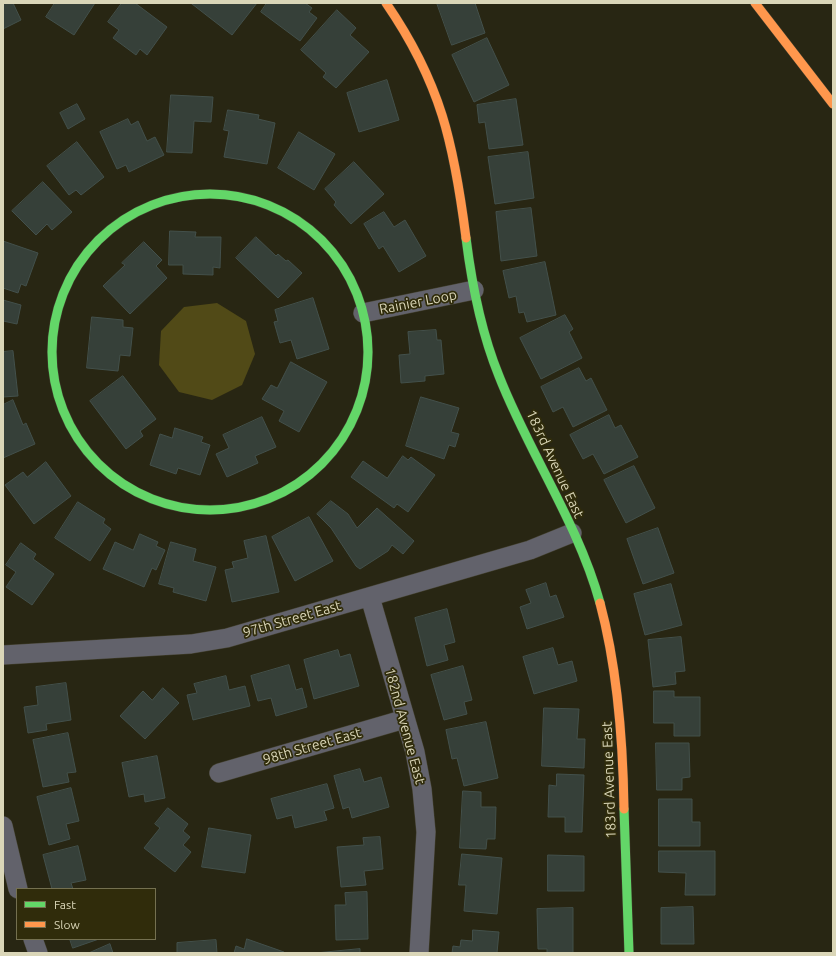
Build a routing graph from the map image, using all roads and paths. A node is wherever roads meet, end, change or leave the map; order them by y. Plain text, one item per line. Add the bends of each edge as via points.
1 (386, 3) edge
2 (755, 3) edge
3 (833, 104) edge
4 (474, 290) junction
5 (363, 313) junction
6 (572, 533) junction
7 (370, 597) junction
8 (3, 655) edge
9 (405, 719) junction
10 (219, 773) dead end
11 (3, 826) edge
12 (18, 888) edge
13 (34, 940) edge
14 (38, 953) edge
15 (419, 953) edge
16 (629, 953) edge

1 - 4 street, 183rd Avenue East via 417,50 446,122
2 - 3 street
4 - 5 street, Rainier Loop
4 - 6 street, 183rd Avenue East via 487,344 500,377
5 - 5 street via 344,268 327,246 293,218 270,206 231,195 205,194 159,202 134,213 110,230 93,245 76,267 58,305 52,342 52,368 57,396 66,420 80,443 110,475 129,488 177,507 195,510 239,508 270,499 297,484 315,470 345,434 363,392 368,362 368,340
6 - 7 street, 97th Street East via 530,550
6 - 16 street, 183rd Avenue East via 598,599 618,687
7 - 8 street, 97th Street East via 227,638
7 - 9 street, 182nd Avenue East
9 - 10 street, 98th Street East
9 - 15 street, 182nd Avenue East via 422,789 426,832
11 - 12 street
13 - 14 street

